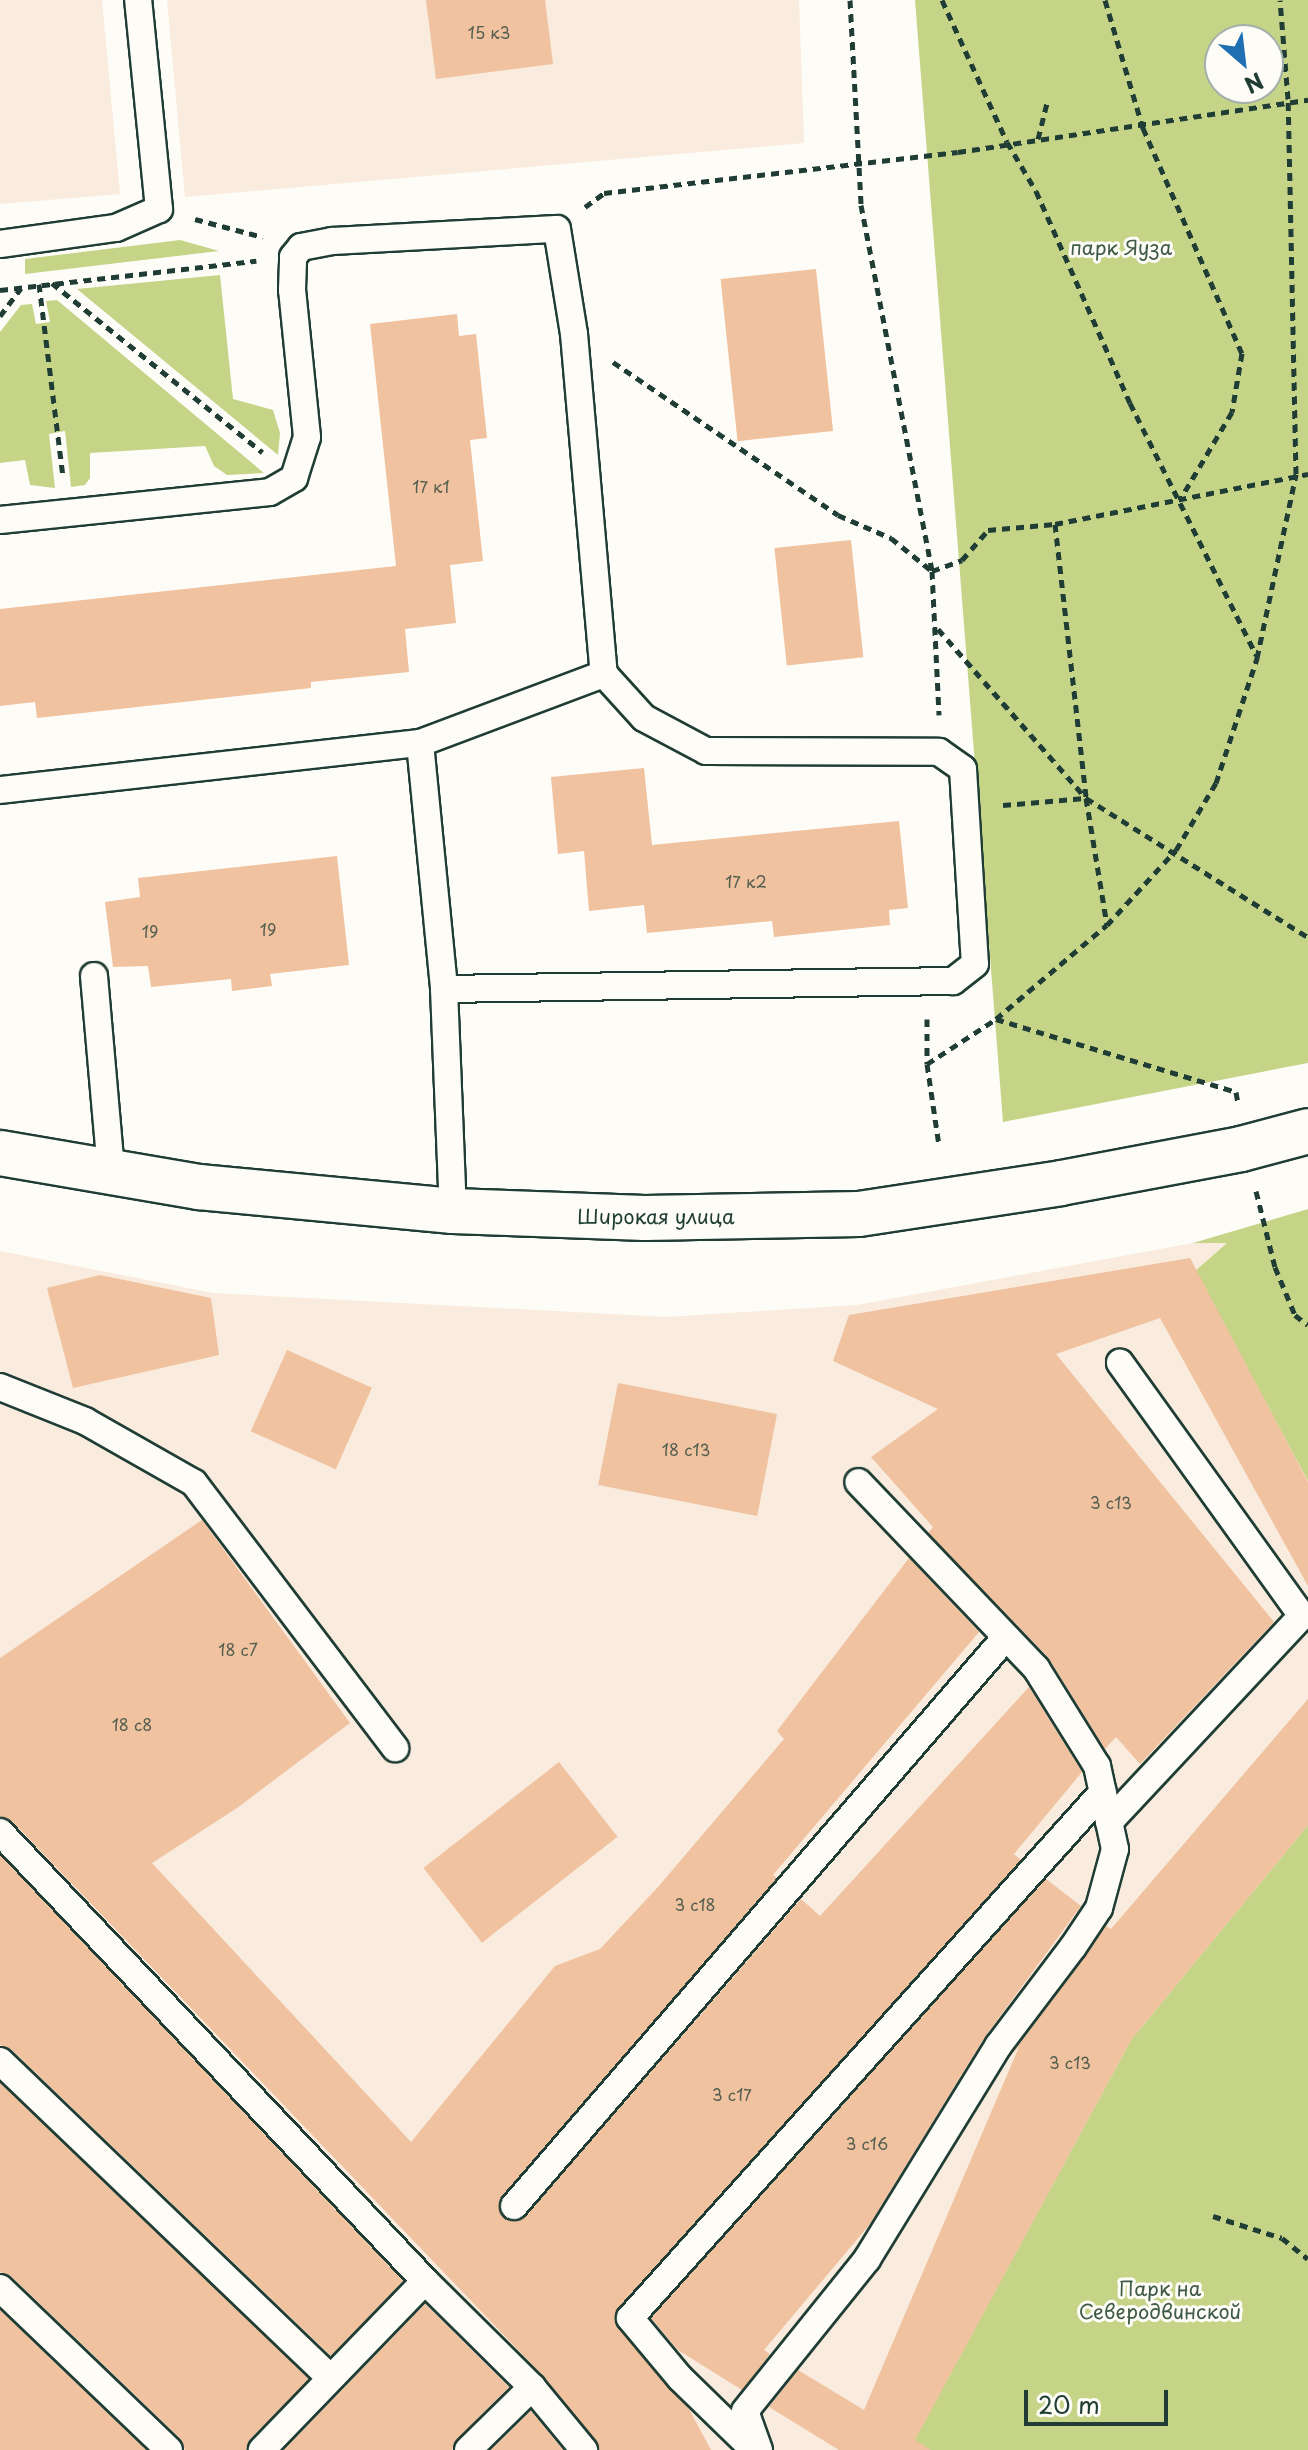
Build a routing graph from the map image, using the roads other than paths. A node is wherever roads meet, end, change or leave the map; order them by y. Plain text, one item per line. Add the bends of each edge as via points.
1 (138, 0) edge
2 (0, 244) edge
3 (0, 520) edge
4 (604, 674) junction
5 (420, 743) junction
6 (0, 790) edge
7 (94, 976) dead end
8 (444, 989) junction
9 (1308, 1131) edge
10 (0, 1153) edge
11 (111, 1172) junction
12 (453, 1211) junction
13 (1120, 1363) dead end
14 (0, 1387) edge
15 (858, 1482) dead end
16 (1006, 1637) junction
17 (395, 1748) dead end
18 (1103, 1792) junction
19 (1109, 1822) junction
20 (0, 1832) edge
21 (0, 2061) edge
22 (514, 2206) dead end
23 (425, 2281) junction
24 (0, 2288) edge
25 (330, 2377) junction
26 (532, 2387) junction
27 (169, 2450) edge
28 (262, 2450) edge
29 (468, 2450) edge
30 (584, 2450) edge
31 (756, 2450) edge

1 - 2 lane via 159,209 116,228
3 - 4 lane via 270,492 294,478 307,437 297,252 332,241 557,229 574,334
4 - 5 lane
4 - 8 lane via 644,718 706,751 939,752 963,769 975,964 953,981
5 - 6 lane
5 - 8 lane
7 - 11 lane
8 - 12 lane
9 - 12 main road, Широкая улица via 1247,1148 859,1214 645,1218
10 - 11 main road, Широкая улица
11 - 12 main road, Широкая улица via 199,1187
13 - 19 lane via 1302,1616
14 - 17 lane via 85,1421 194,1483
15 - 16 lane
16 - 18 lane via 1036,1668 1090,1753
16 - 22 lane
18 - 19 lane
18 - 31 lane via 630,2318 680,2378
19 - 31 lane via 1115,1849 1099,1908 998,2046 867,2259 745,2411
20 - 23 lane
21 - 25 lane
23 - 25 lane
23 - 26 lane
24 - 27 lane
25 - 28 lane
26 - 29 lane
26 - 30 lane

